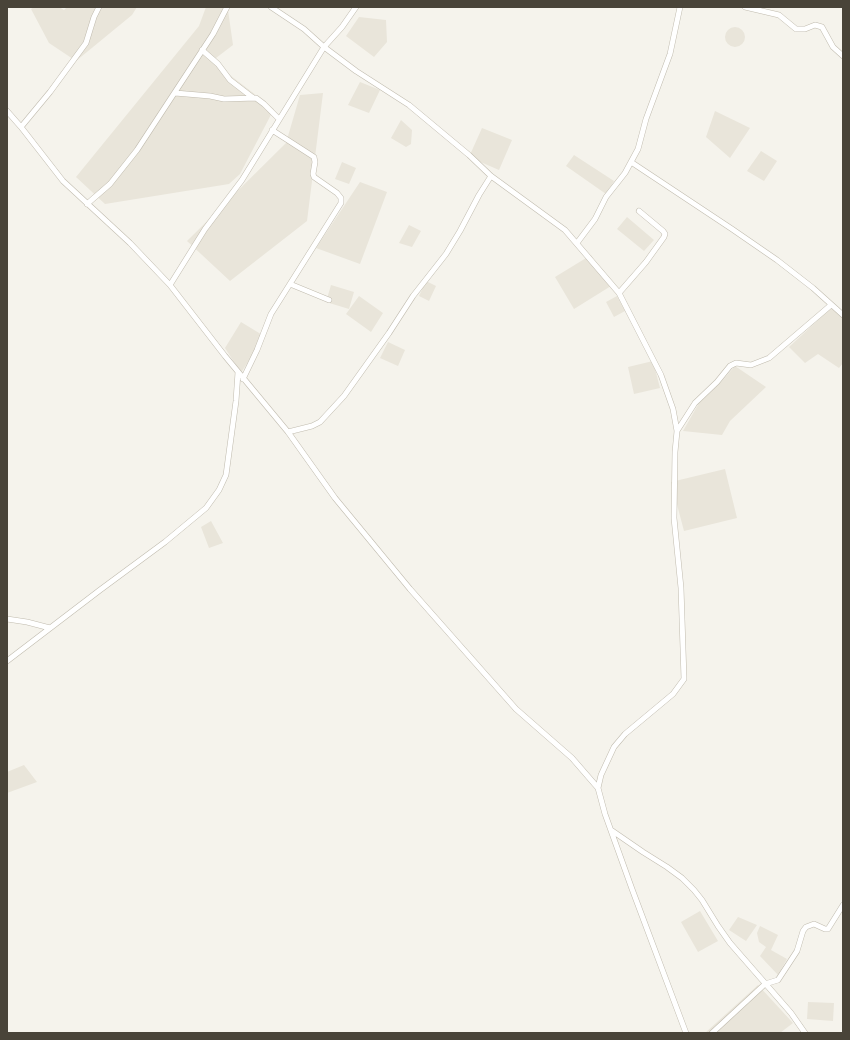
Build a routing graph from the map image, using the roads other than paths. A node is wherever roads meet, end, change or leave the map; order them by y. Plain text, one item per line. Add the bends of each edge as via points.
1 (99, 7) edge
2 (227, 7) edge
3 (271, 7) edge
4 (356, 7) edge
5 (680, 7) edge
6 (745, 7) edge
7 (324, 47) junction
8 (202, 50) junction
9 (843, 56) edge
10 (175, 93) junction
11 (253, 98) junction
12 (7, 111) edge
13 (279, 119) junction
14 (21, 127) junction
15 (272, 130) junction
16 (631, 162) junction
17 (491, 176) junction
18 (87, 204) junction
19 (639, 211) dead end
20 (577, 243) junction
21 (290, 284) junction
22 (170, 285) junction
23 (619, 293) junction
24 (329, 300) dead end
25 (831, 305) junction
26 (843, 315) edge
27 (238, 372) junction
28 (243, 379) junction
29 (677, 431) junction
30 (288, 432) junction
31 (7, 620) edge
32 (50, 628) junction
33 (7, 661) edge
34 (598, 788) junction
35 (611, 830) junction
36 (843, 905) edge
37 (765, 984) junction
38 (686, 1033) edge
39 (712, 1033) edge
40 (805, 1033) edge

1 - 14 street via 86,44
2 - 8 street
3 - 7 street via 304,29
4 - 7 street
5 - 16 street via 670,54 646,118 638,149
6 - 9 street via 779,16 800,30 815,25 822,27 833,47
7 - 13 street
7 - 17 street via 409,105
8 - 10 street
8 - 11 street via 218,64 230,80
10 - 11 street via 224,99
10 - 18 street via 127,164 110,184
11 - 13 street via 261,101
12 - 14 street
13 - 15 street
14 - 18 street via 63,181
15 - 21 street via 314,157 314,177 341,198 336,213
15 - 22 street via 242,180
16 - 20 street
16 - 25 street via 777,260
17 - 20 street via 565,230
17 - 30 street via 446,254 413,296 344,396 320,422
18 - 22 street via 130,243
19 - 23 street via 665,234 642,267
20 - 23 street
21 - 24 street
21 - 28 street via 271,314
22 - 27 street
23 - 29 street via 661,375 673,409
25 - 26 street
25 - 29 street via 769,358 751,365 736,363 730,366 695,403
27 - 28 street
27 - 32 street via 226,475 206,508
28 - 30 street
29 - 34 street via 674,518 681,588 684,679 673,694 625,734 614,747
30 - 34 street via 335,498 410,590 516,709 572,758
31 - 32 street
32 - 33 street
34 - 35 street
35 - 37 street via 677,874 694,890 730,943
35 - 38 street
36 - 37 street via 828,929 814,924 806,927 797,951 783,974 778,980
37 - 39 street
37 - 40 street

